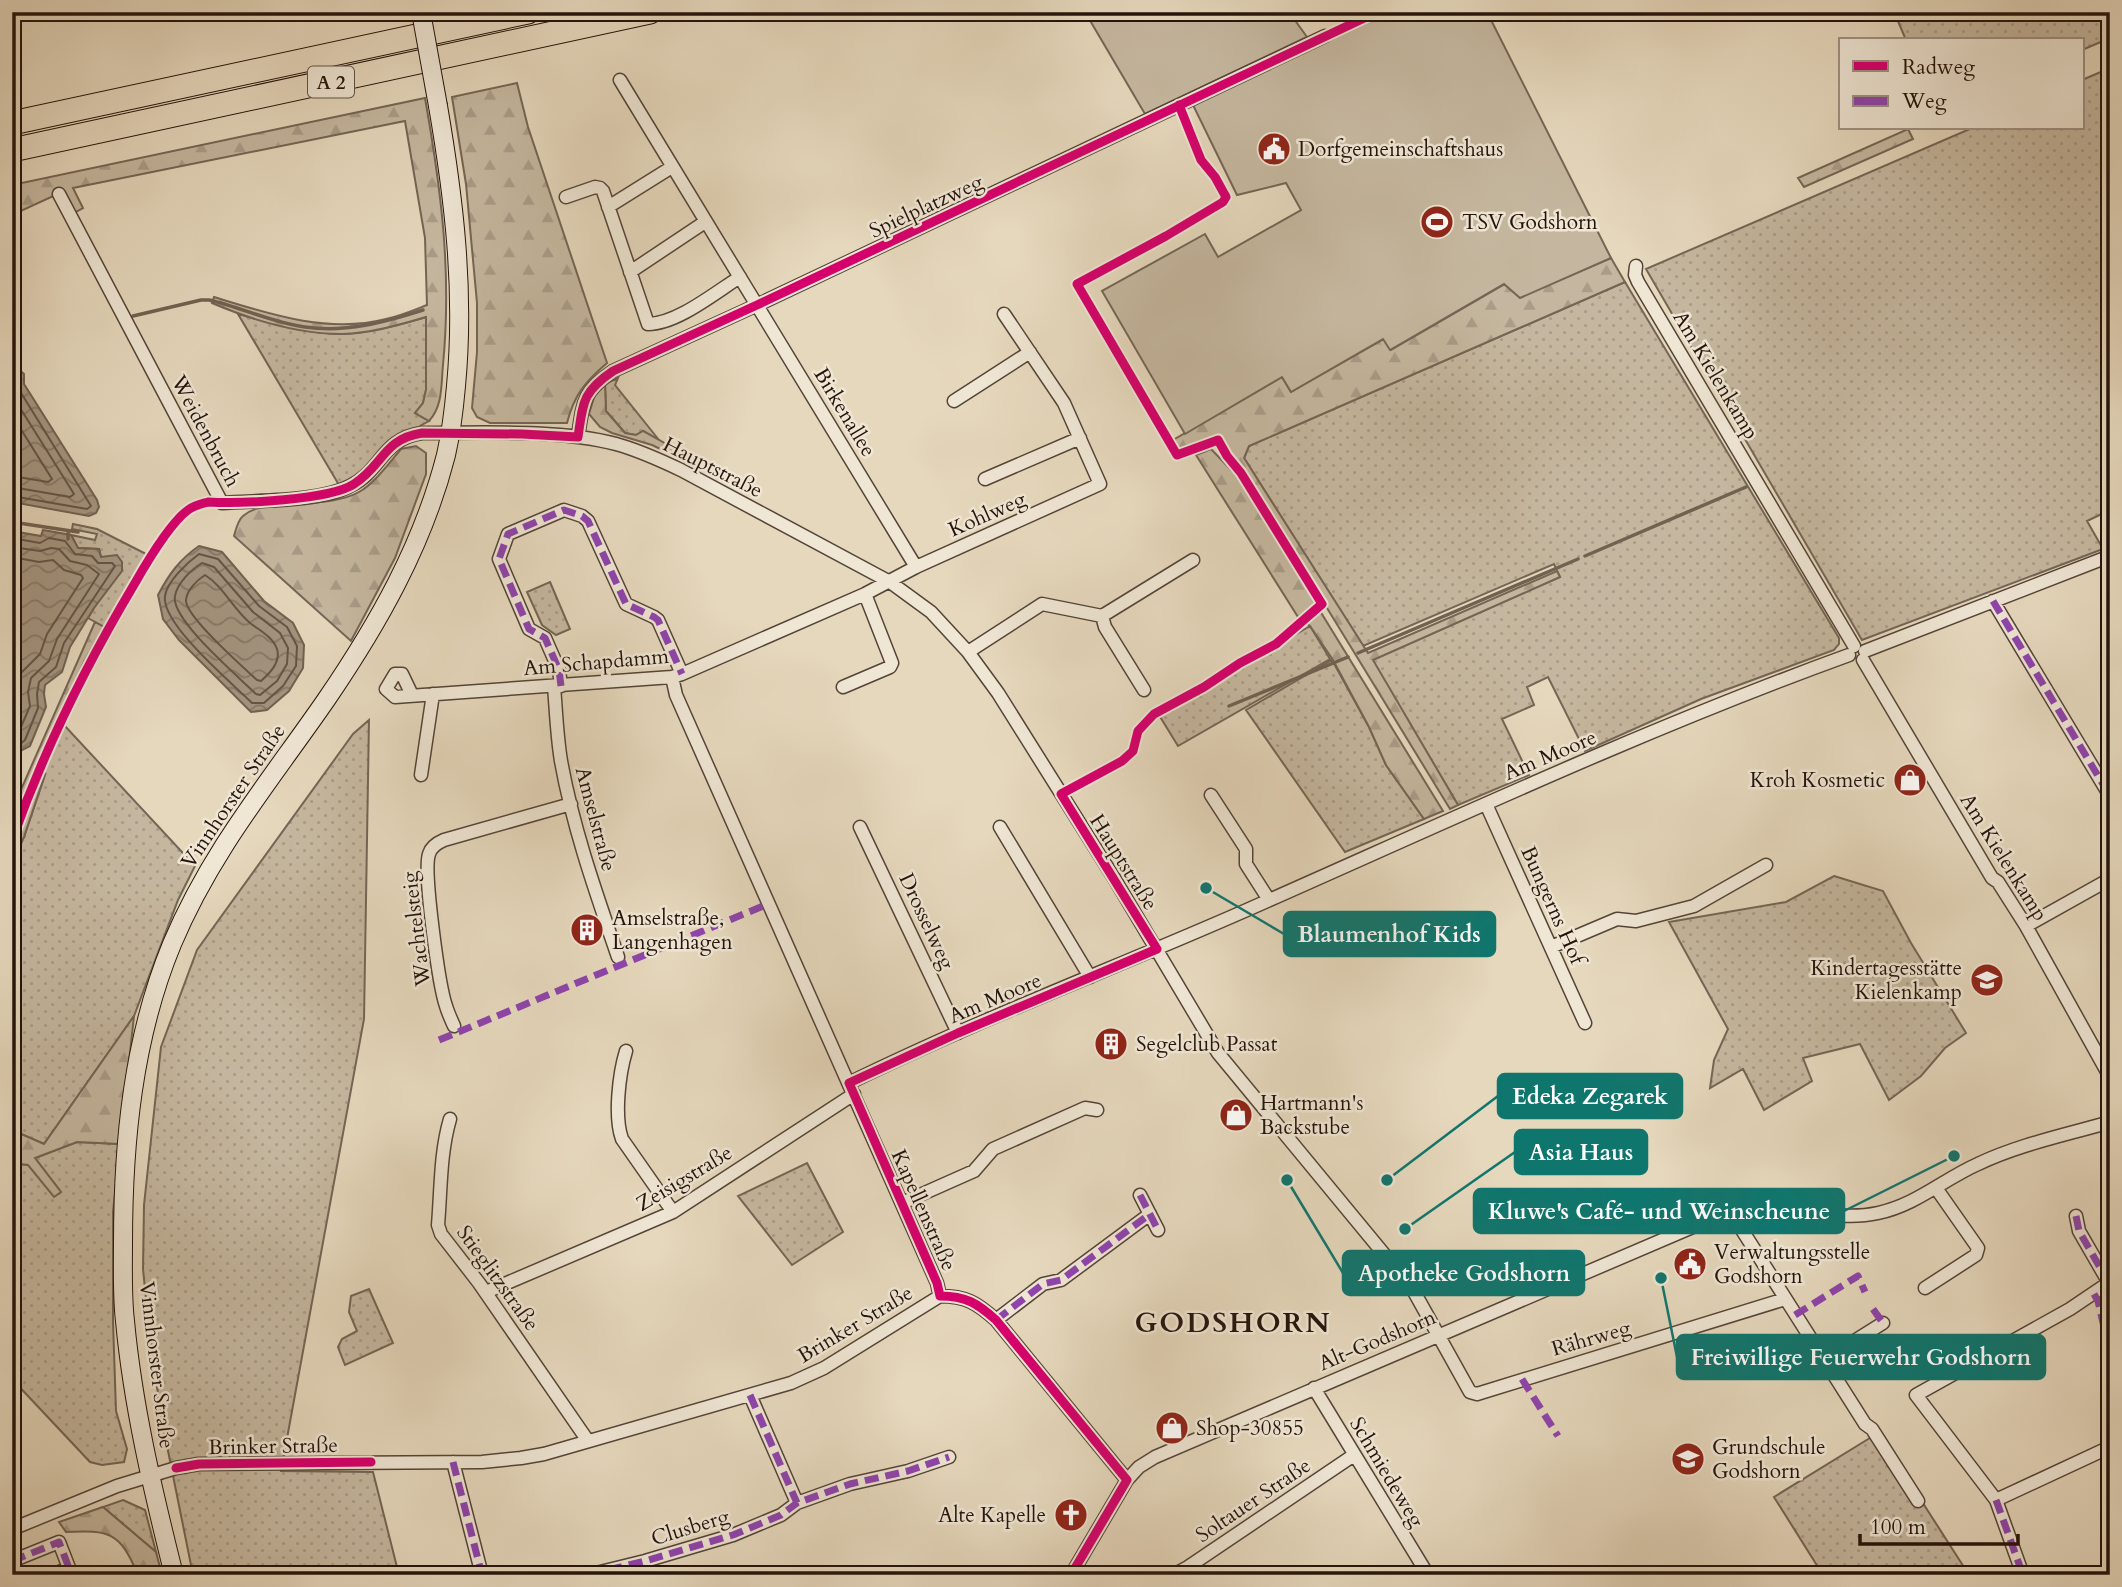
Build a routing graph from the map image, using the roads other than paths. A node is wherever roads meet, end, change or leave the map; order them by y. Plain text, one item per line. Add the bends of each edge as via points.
1 (421, 12) edge
2 (528, 12) edge
3 (650, 12) edge
4 (1325, 36) dead end
5 (620, 80) dead end
6 (12, 123) edge
7 (12, 150) edge
8 (672, 167) junction
9 (59, 194) dead end
10 (566, 197) dead end
11 (608, 207) junction
12 (705, 222) junction
13 (1636, 266) dead end
14 (630, 272) junction
15 (740, 277) junction
16 (757, 305) junction
17 (1004, 314) dead end
18 (1030, 352) junction
19 (954, 401) dead end
20 (450, 433) junction
21 (578, 437) junction
22 (1080, 438) junction
23 (985, 479) dead end
24 (2110, 556) edge
25 (1193, 560) dead end
26 (916, 567) junction
27 (890, 582) junction
28 (865, 594) junction
29 (1993, 601) junction
30 (1102, 616) junction
31 (968, 652) junction
32 (1858, 653) junction
33 (677, 675) junction
34 (558, 686) junction
35 (843, 687) dead end
36 (1144, 690) dead end
37 (433, 694) junction
38 (412, 695) dead end
39 (421, 775) dead end
40 (1211, 795) dead end
41 (2110, 796) edge
42 (570, 804) junction
43 (1486, 804) junction
44 (860, 827) dead end
45 (1000, 827) dead end
46 (1766, 865) dead end
47 (2110, 879) edge
48 (1269, 900) junction
49 (2026, 926) junction
50 (1551, 947) junction
51 (1157, 949) junction
52 (618, 957) dead end
53 (1090, 977) junction
54 (1585, 1023) dead end
55 (454, 1026) dead end
56 (958, 1033) junction
57 (626, 1051) dead end
58 (2104, 1054) edge
59 (2110, 1077) edge
60 (851, 1088) junction
61 (1097, 1110) dead end
62 (450, 1119) dead end
63 (2110, 1122) edge
64 (1936, 1188) junction
65 (1140, 1195) dead end
66 (902, 1203) junction
67 (673, 1212) junction
68 (1730, 1212) junction
69 (1150, 1214) junction
70 (2077, 1216) dead end
71 (1158, 1230) dead end
72 (2109, 1282) edge
73 (1925, 1288) dead end
74 (486, 1292) junction
75 (940, 1296) junction
76 (1785, 1299) junction
77 (996, 1320) junction
78 (1883, 1323) dead end
79 (1437, 1335) junction
80 (1824, 1360) junction
81 (1314, 1388) junction
82 (750, 1395) junction
83 (588, 1441) junction
84 (2110, 1447) edge
85 (1354, 1455) junction
86 (949, 1457) dead end
87 (453, 1462) junction
88 (150, 1475) junction
89 (1127, 1479) junction
90 (1996, 1500) junction
91 (1918, 1501) dead end
92 (797, 1503) junction
93 (12, 1529) edge
94 (12, 1561) edge
95 (52, 1575) edge
96 (174, 1575) edge
97 (482, 1575) edge
98 (588, 1575) edge
99 (1071, 1575) edge
100 (1172, 1575) edge
101 (1428, 1575) edge
102 (2023, 1575) edge

1 - 20 street, Vinnhorster Straße, bridge via 454,202 460,284
2 - 6 highway, A 2
3 - 7 highway, A 2
4 - 16 street, Spielplatzweg
5 - 8 street, Birkenallee
8 - 11 street
8 - 12 street, Birkenallee
9 - 20 street, Weidenbruch via 222,503 334,493 368,474 398,440 422,433
10 - 11 street via 600,188
11 - 14 street
12 - 14 street
12 - 15 street, Birkenallee
13 - 32 street, Am Kielenkamp via 1638,282
14 - 15 street via 648,324 676,317
15 - 16 street, Birkenallee
16 - 21 street, Spielplatzweg via 597,381 587,394
16 - 26 street, Birkenallee
17 - 18 street
18 - 19 street
18 - 22 street via 1064,403
20 - 21 street, Hauptstraße
20 - 88 street, Vinnhorster Straße via 431,504 390,598 359,651 217,854 172,944 159,981 138,1057 123,1204 125,1323
21 - 27 street, Hauptstraße via 616,444 670,465
22 - 23 street
22 - 26 street, Kohlweg via 1100,484
24 - 29 street, Am Moore
25 - 30 street
26 - 27 street, Kohlweg
27 - 28 street, Am Schapdamm
27 - 31 street, Hauptstraße via 931,612
28 - 33 street, Am Schapdamm
28 - 35 street via 892,663
29 - 32 street, Am Moore
29 - 41 street
30 - 31 street via 1042,604
30 - 36 street
31 - 51 street, Hauptstraße
32 - 43 street, Am Moore via 1725,701
32 - 49 street, Am Kielenkamp via 1992,878
33 - 34 street, Am Schapdamm
33 - 34 street, Amselstraße via 658,620 626,604 588,521 564,510 508,534 499,559 529,629 545,638 559,670
33 - 60 street, Kapellenstraße via 676,695
34 - 37 street, Am Schapdamm
34 - 42 street, Amselstraße via 559,748
37 - 38 street, Am Schapdamm
37 - 39 street
40 - 48 street via 1246,849 1246,864
42 - 52 street, Amselstraße
42 - 55 street, Wachtelsteig via 444,840 429,853 432,922 445,1004
43 - 48 street, Am Moore
43 - 50 street, Bungerns Hof
44 - 56 street, Drosselweg
45 - 53 street
46 - 50 street via 1694,906 1636,920 1617,919
47 - 49 street
48 - 51 street, Am Moore
49 - 58 street, Am Kielenkamp
50 - 54 street, Bungerns Hof
51 - 53 street, Am Moore
51 - 79 street, Hauptstraße via 1218,1053 1412,1288
53 - 56 street, Am Moore
56 - 60 street, Am Moore
57 - 67 street via 617,1127
58 - 59 street, Am Kielenkamp
60 - 66 street, Kapellenstraße
60 - 67 street, Zeisigstraße
61 - 66 street via 1085,1108 993,1149 974,1171
62 - 74 street, Stieglitzstraße via 438,1225 440,1234
63 - 64 street, Alt-Godshorn via 2002,1153
64 - 68 street, Alt-Godshorn via 1892,1209 1848,1217 1780,1208
64 - 73 street via 1978,1248 1976,1255
65 - 69 street
66 - 75 street, Kapellenstraße
67 - 74 street, Zeisigstraße
68 - 76 street
68 - 79 street, Alt-Godshorn
69 - 71 street
69 - 77 street via 1061,1280 1042,1284
70 - 72 street via 2079,1231
72 - 90 street via 2070,1309 1916,1395
74 - 83 street, Stieglitzstraße
75 - 77 street, Kapellenstraße via 958,1296
75 - 82 street, Brinker Straße via 824,1368
76 - 79 street, Rährweg via 1477,1394 1471,1392
76 - 80 street
77 - 89 street, Kapellenstraße
78 - 80 street
79 - 81 street, Alt-Godshorn
80 - 91 street
81 - 85 street, Schmiedeweg
81 - 89 street, Alt-Godshorn via 1155,1457
82 - 83 street, Brinker Straße
82 - 92 street
83 - 87 street, Brinker Straße via 522,1458
84 - 90 street
85 - 100 street, Soltauer Straße
85 - 101 street, Schmiedeweg
86 - 92 street, Clusberg
87 - 88 street, Brinker Straße via 199,1464
87 - 97 street
88 - 93 street, Brinker Straße
88 - 96 street, Vinnhorster Straße
89 - 99 street, Alt-Godshorn
90 - 102 street
92 - 98 street, Clusberg via 781,1515 733,1535
94 - 95 street via 59,1542 69,1568

